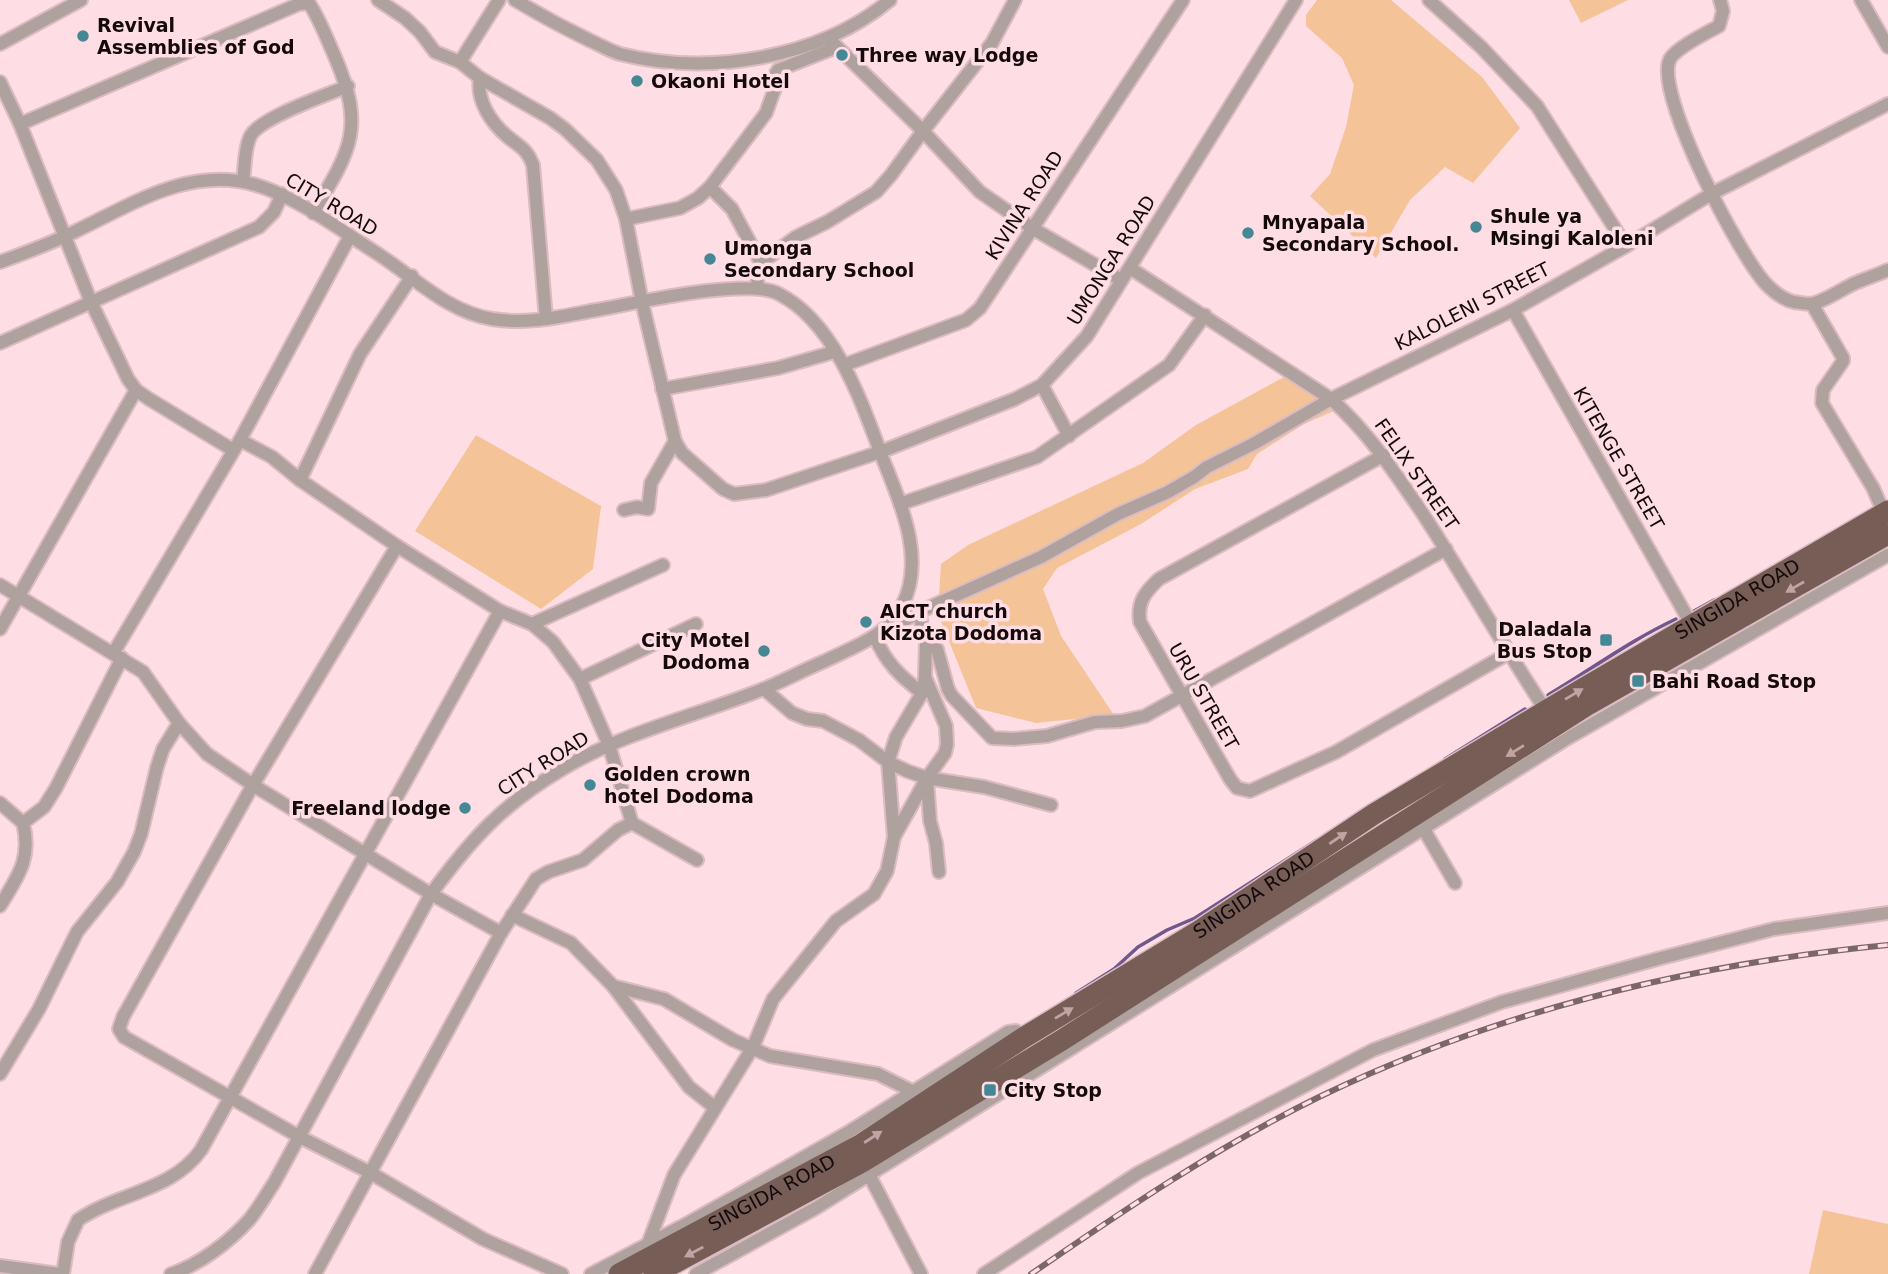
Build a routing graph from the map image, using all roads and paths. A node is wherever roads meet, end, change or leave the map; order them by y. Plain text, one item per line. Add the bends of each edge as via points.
1 (81, 0) edge
2 (378, 0) edge
3 (499, 0) edge
4 (515, 0) edge
5 (890, 0) edge
6 (1015, 0) edge
7 (1183, 0) edge
8 (1296, 0) edge
9 (1429, 0) edge
10 (1720, 0) edge
11 (1861, 0) edge
12 (312, 2) edge
13 (832, 43) junction
14 (0, 44) edge
15 (1888, 47) edge
16 (460, 62) junction
17 (480, 78) junction
18 (0, 82) edge
19 (348, 86) junction
20 (1888, 104) edge
21 (20, 124) junction
22 (923, 131) junction
23 (243, 181) junction
24 (710, 187) junction
25 (282, 194) junction
26 (1711, 194) junction
27 (313, 213) junction
28 (626, 219) junction
29 (1032, 228) junction
30 (65, 236) junction
31 (350, 236) junction
32 (1626, 246) junction
33 (0, 262) edge
34 (761, 263) junction
35 (1130, 268) junction
36 (1888, 271) edge
37 (412, 276) junction
38 (1121, 280) junction
39 (758, 288) junction
40 (91, 302) junction
41 (642, 302) junction
42 (1812, 304) junction
43 (1513, 310) junction
44 (1205, 315) junction
45 (547, 319) junction
46 (0, 343) edge
47 (834, 352) junction
48 (844, 365) junction
49 (1042, 385) junction
50 (662, 389) junction
51 (136, 390) junction
52 (1331, 399) junction
53 (1069, 436) junction
54 (675, 441) junction
55 (236, 445) junction
56 (880, 452) junction
57 (1384, 455) junction
58 (300, 480) junction
59 (900, 505) junction
60 (624, 510) dead end
61 (1886, 512) edge
62 (1888, 534) edge
63 (397, 546) junction
64 (1446, 549) junction
65 (1888, 555) edge
66 (663, 565) dead end
67 (0, 585) edge
68 (20, 596) junction
69 (500, 611) junction
70 (919, 612) junction
71 (532, 624) junction
72 (696, 624) dead end
73 (0, 629) edge
74 (1696, 633) junction
75 (875, 637) junction
76 (926, 643) junction
77 (1508, 653) junction
78 (118, 655) junction
79 (925, 677) junction
80 (580, 679) junction
81 (764, 689) junction
82 (922, 692) junction
83 (1183, 696) junction
84 (1546, 711) junction
85 (179, 723) junction
86 (609, 745) junction
87 (888, 762) junction
88 (927, 778) junction
89 (253, 786) junction
90 (0, 803) edge
91 (1051, 805) dead end
92 (1419, 821) junction
93 (632, 822) junction
94 (23, 823) junction
95 (894, 837) junction
96 (364, 854) junction
97 (696, 860) dead end
98 (939, 872) dead end
99 (1455, 883) dead end
100 (431, 894) junction
101 (0, 906) edge
102 (1888, 913) edge
103 (512, 915) junction
104 (501, 933) junction
105 (613, 986) junction
106 (1023, 1038) junction
107 (752, 1047) junction
108 (0, 1074) edge
109 (912, 1091) junction
110 (230, 1097) junction
111 (714, 1107) junction
112 (300, 1137) junction
113 (866, 1168) junction
114 (369, 1172) junction
115 (648, 1244) junction
116 (0, 1266) edge
117 (61, 1274) edge
118 (171, 1274) edge
119 (315, 1274) edge
120 (562, 1274) edge
121 (591, 1274) edge
122 (619, 1274) edge
123 (654, 1274) edge
124 (696, 1274) edge
125 (921, 1274) edge
126 (984, 1274) edge

1 - 14 street
2 - 16 street via 405,18 435,52
3 - 16 street
4 - 13 street via 619,53 674,62 719,64
5 - 13 street
6 - 22 street via 992,43
7 - 29 street, KIVINA ROAD
8 - 35 street, UMONGA ROAD
9 - 32 street via 1537,106
10 - 26 street via 1719,26 1675,53 1668,69 1677,115
11 - 15 street
12 - 19 street
12 - 21 street
13 - 22 street
13 - 24 street via 778,70 766,113
16 - 17 street
17 - 28 street via 550,118 580,142 615,190
17 - 45 street via 481,101 492,120 528,153 533,165
18 - 21 street
19 - 23 street via 256,128 250,136
19 - 27 street via 352,115 349,145
20 - 26 street, KALOLENI STREET
21 - 30 street
22 - 29 street via 980,192
22 - 34 street via 876,192 796,237
23 - 25 street, CITY ROAD
23 - 30 street, CITY ROAD via 216,179 172,186
24 - 28 street via 680,208
24 - 34 street via 732,209
25 - 27 street, CITY ROAD
25 - 40 street via 275,212 260,227
26 - 32 street, KALOLENI STREET
26 - 42 street via 1768,285 1791,302
27 - 31 street, CITY ROAD
28 - 41 street
29 - 38 street
29 - 48 street, KIVINA ROAD via 980,308 967,320
30 - 33 street, CITY ROAD
30 - 40 street
31 - 37 street, CITY ROAD
31 - 55 street
32 - 43 street, KALOLENI STREET
34 - 39 street
35 - 38 street, UMONGA ROAD
35 - 44 street, FELIX STREET
36 - 42 street
37 - 45 street, CITY ROAD via 467,314 516,321
37 - 58 street via 360,354
38 - 49 street, UMONGA ROAD via 1087,336
39 - 41 street, CITY ROAD via 737,287
39 - 47 street, CITY ROAD via 778,293 815,321
40 - 46 street
40 - 51 street via 120,367
41 - 45 street, CITY ROAD
41 - 50 street
42 - 61 street via 1843,358 1822,390 1822,403
43 - 52 street, KALOLENI STREET
43 - 74 street, KITENGE STREET
44 - 52 street, FELIX STREET
44 - 53 street via 1169,365
47 - 48 street, CITY ROAD
47 - 50 street via 778,368
48 - 56 street, CITY ROAD
49 - 53 street
49 - 56 street, UMONGA ROAD
50 - 54 street
51 - 55 street
51 - 68 street
52 - 57 street, FELIX STREET
52 - 70 street, KALOLENI STREET via 1060,548
53 - 59 street via 1037,457
54 - 56 street via 682,453 734,494 766,490
54 - 60 street via 651,483 648,509
55 - 58 street via 272,457
55 - 78 street
56 - 59 street, CITY ROAD
57 - 64 street, FELIX STREET
57 - 83 street, URU STREET via 1158,579 1144,592 1140,622
58 - 63 street
59 - 75 street, CITY ROAD via 913,551 912,581 901,610
61 - 74 highway, SINGIDA ROAD
62 -> 74 highway, SINGIDA ROAD
63 - 69 street
63 - 89 street
64 - 77 street, FELIX STREET
64 - 83 street
65 - 92 street
66 - 71 street
67 - 68 street
68 - 73 street
68 - 78 street
69 - 71 street
69 - 96 street
70 - 75 street, KALOLENI STREET
70 - 76 street
71 - 80 street via 553,642
72 - 80 street
84 -> 74 highway, SINGIDA ROAD
74 -> 92 highway, SINGIDA ROAD
75 - 81 street, CITY ROAD
75 - 82 street via 895,672
76 - 79 street
76 - 83 street via 937,649 952,696 992,738 1047,736 1095,722 1145,716
77 - 83 street, URU STREET via 1336,752 1250,791 1237,788 1230,779
77 - 84 street, FELIX STREET
78 - 85 street via 143,672
78 - 94 street via 50,797
79 - 82 street
79 - 88 street via 947,737 945,753
80 - 86 street
81 - 86 street, CITY ROAD
81 - 87 street via 792,713 823,720
82 - 87 street via 895,737
106 -> 84 highway, SINGIDA ROAD via 1199,931 1374,814
85 - 89 street via 207,754
85 - 108 street via 163,749 134,852 78,932
86 - 93 street
86 - 100 street, CITY ROAD via 566,766 492,820 461,852
87 - 88 street
87 - 95 street
88 - 91 street
88 - 95 street
88 - 98 street
89 - 96 street
89 - 110 street via 119,1029 124,1037
90 - 94 street
92 - 99 street
92 - 113 highway, SINGIDA ROAD via 1050,1047
93 - 97 street
93 - 103 street via 583,860 541,875
94 - 101 street via 27,837 24,863
95 - 107 street via 887,872 874,894 836,921 791,974 773,999
96 - 100 street
96 - 110 street
100 - 104 street
100 - 112 street, CITY ROAD
102 - 126 street via 1774,929 1669,956 1502,1002 1373,1050 1138,1174
103 - 104 street
103 - 105 street via 570,943
104 - 114 street
105 - 107 street via 664,999 722,1035
105 - 111 street via 689,1087
106 - 109 street via 1016,1031 1008,1032
122 -> 106 highway, SINGIDA ROAD via 860,1145
107 - 109 street via 770,1056 878,1074
107 - 111 street
109 - 115 street via 847,1133
110 - 112 street
110 - 117 street via 186,1168 78,1220
111 - 115 street via 674,1175
112 - 114 street
112 - 118 street, CITY ROAD via 249,1220 221,1245
113 -> 123 highway, SINGIDA ROAD
113 - 124 street via 816,1208
113 - 125 street
114 - 119 street
114 - 120 street via 483,1239
115 - 121 street
116 - 117 street

